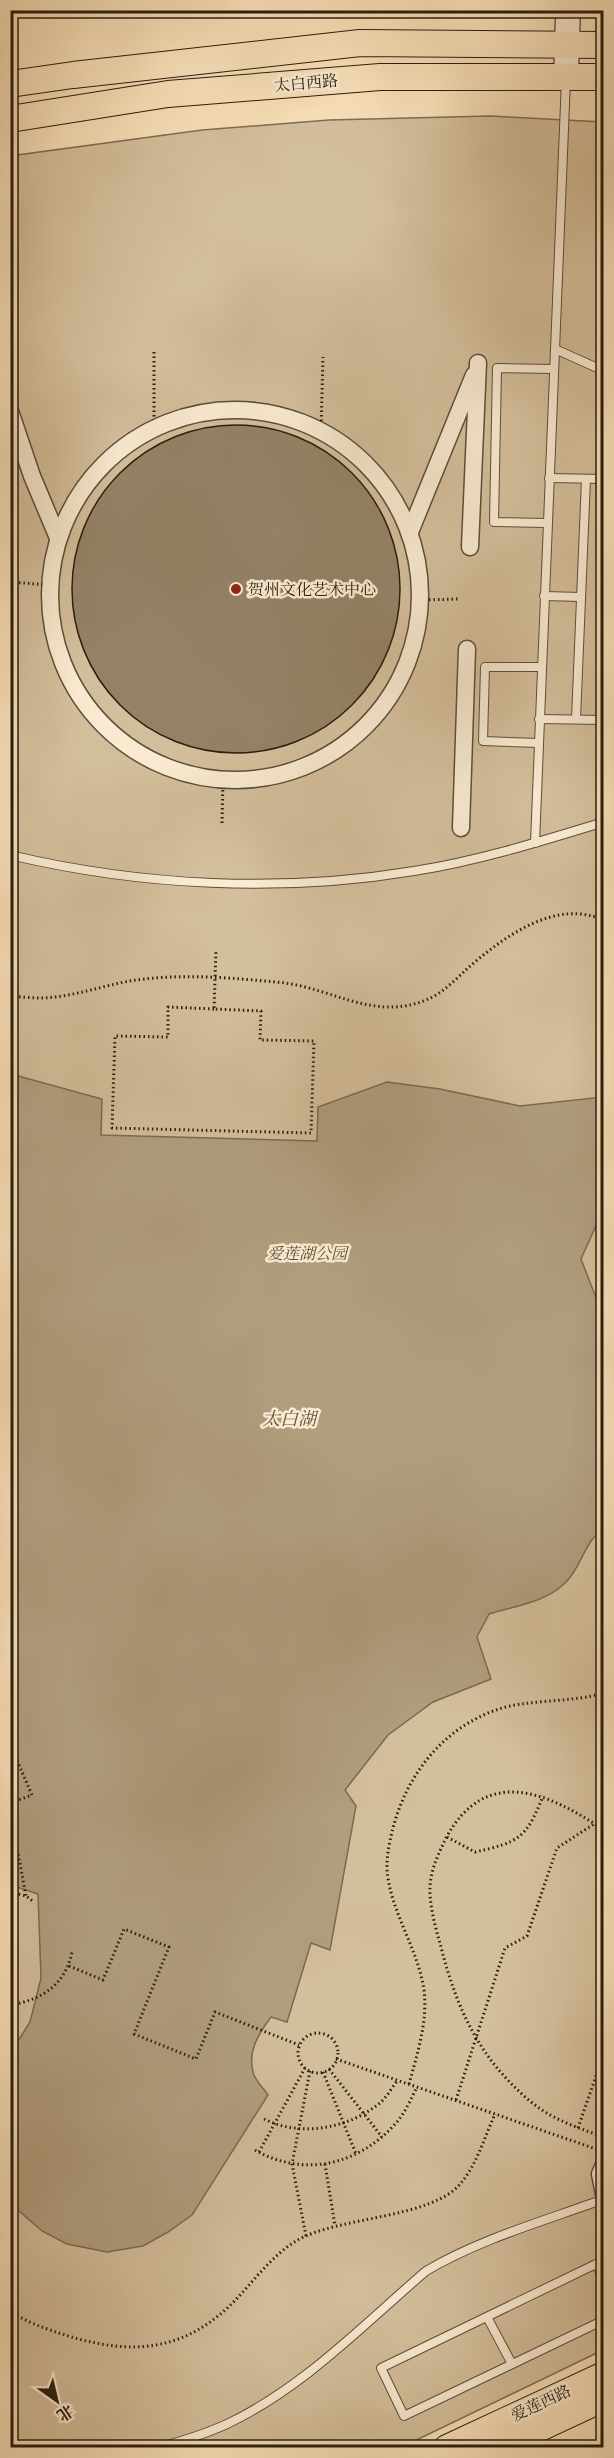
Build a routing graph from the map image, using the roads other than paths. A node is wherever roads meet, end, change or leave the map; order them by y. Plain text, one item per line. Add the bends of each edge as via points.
1 (568, 10) edge
2 (568, 45) junction
3 (603, 45) edge
4 (566, 77) junction
5 (603, 77) edge
6 (10, 84) edge
7 (10, 119) edge
8 (555, 350) junction
9 (497, 368) junction
10 (478, 369) junction
11 (554, 369) junction
12 (603, 371) edge
13 (10, 411) edge
14 (549, 478) junction
15 (586, 479) junction
16 (603, 479) edge
17 (546, 523) junction
18 (410, 532) junction
19 (58, 538) junction
20 (470, 547) dead end
21 (544, 596) junction
22 (581, 597) junction
23 (467, 649) dead end
24 (542, 668) junction
25 (539, 719) junction
26 (576, 719) junction
27 (603, 720) edge
28 (538, 743) junction
29 (603, 822) edge
30 (461, 828) dead end
31 (535, 843) junction
32 (10, 855) edge
33 (603, 2165) edge
34 (603, 2194) edge
35 (603, 2199) edge
36 (603, 2280) edge
37 (487, 2317) junction
38 (603, 2320) edge
39 (512, 2364) junction
40 (603, 2374) edge
41 (603, 2398) edge
42 (157, 2448) edge
43 (447, 2448) edge
44 (496, 2448) edge

1 - 2 street
2 - 3 main road, 太白西路
2 - 4 street
2 - 6 main road, 太白西路 via 360,44
4 - 5 main road, 太白西路
4 - 7 main road, 太白西路 via 380,77 168,94
4 - 8 lane
8 - 11 lane
8 - 12 lane
9 - 10 lane
9 - 11 lane
9 - 17 lane via 494,522
10 - 18 street via 478,363
10 - 20 street
11 - 14 lane
13 - 19 street
14 - 15 lane
14 - 17 lane
15 - 16 lane
15 - 22 lane
17 - 21 lane
18 - 19 street via 389,491 359,456 321,430 278,415 232,410 187,416 144,433 107,461 77,496
18 - 19 street via 418,561 420,600 414,642 395,689 363,729 322,759 274,777 224,781 173,771 127,748 90,713 63,669 50,619 51,568
21 - 22 lane
21 - 24 lane
22 - 26 lane
23 - 30 street
24 - 25 lane
24 - 28 lane via 485,667 483,741
25 - 26 lane
25 - 28 lane
26 - 27 lane
28 - 31 lane
29 - 31 lane
31 - 32 lane via 415,871 287,884 147,878 70,869
33 - 34 street
35 - 42 lane via 445,2260 426,2271 303,2378 274,2397 225,2425
36 - 37 lane via 596,2265
37 - 39 lane
37 - 39 lane via 381,2368 404,2416
38 - 39 lane
40 - 43 main road, 爱莲西路
41 - 44 main road, 爱莲西路

